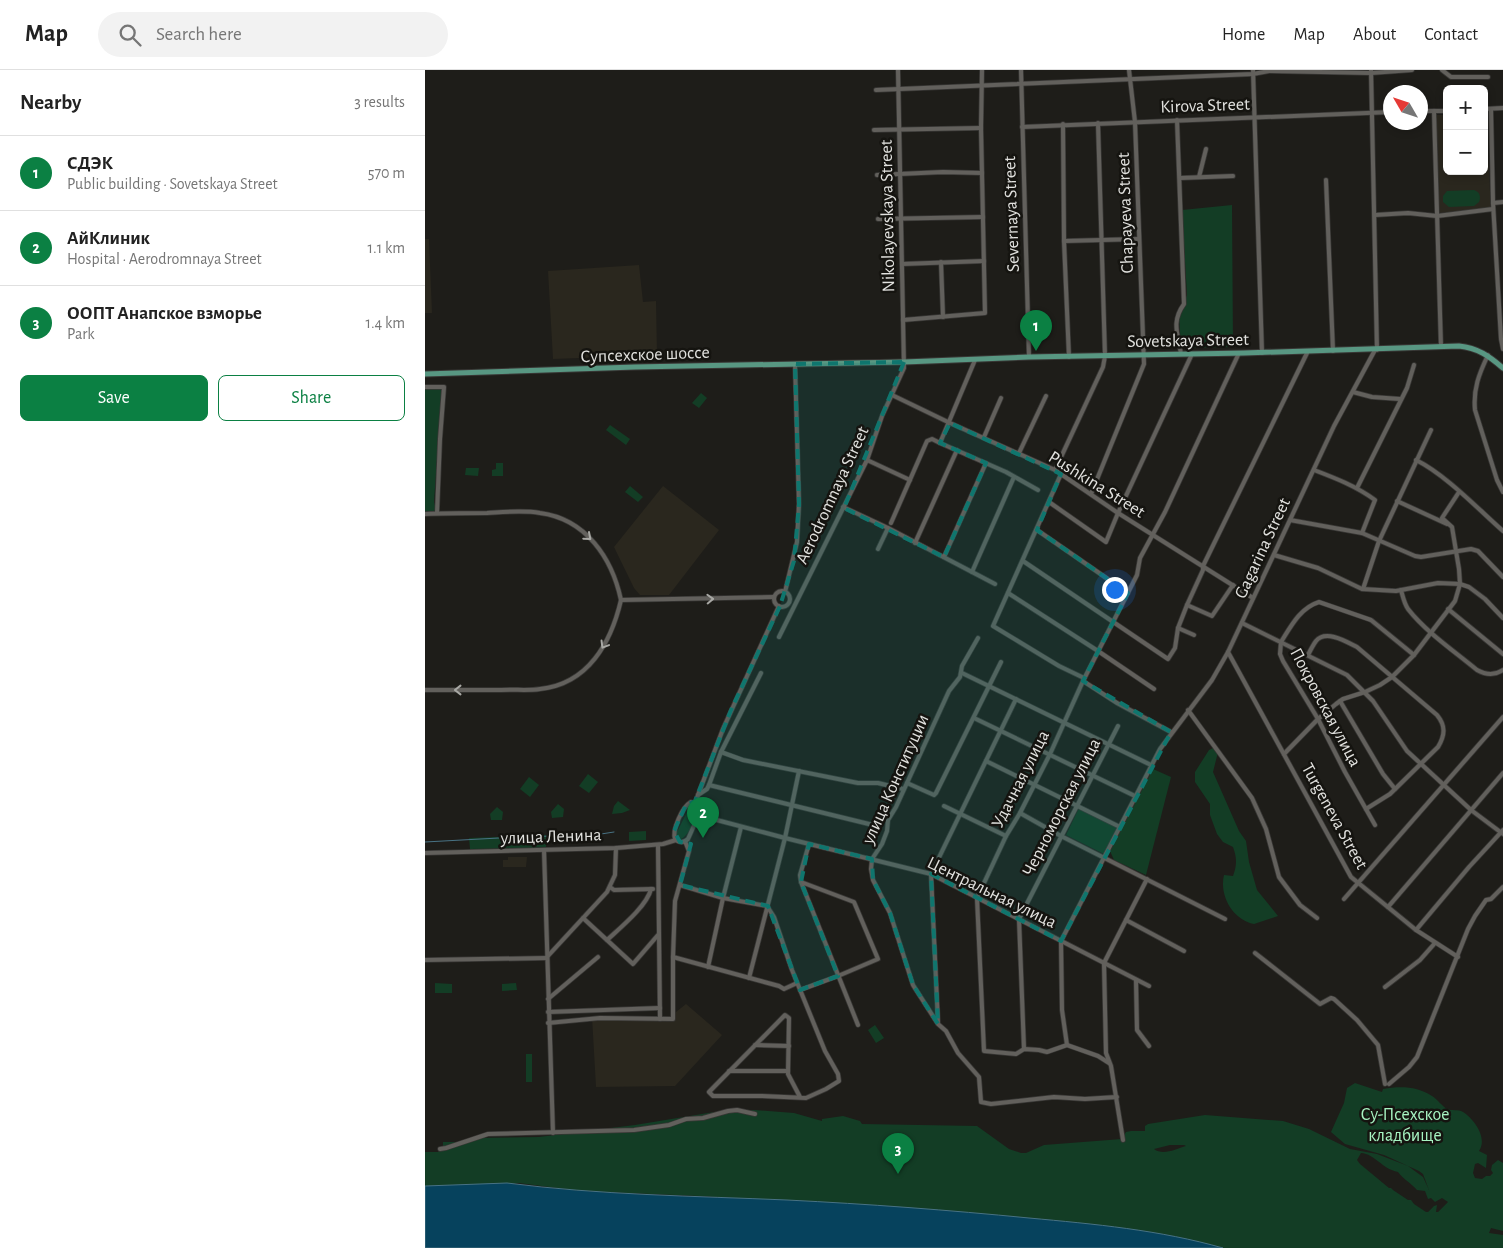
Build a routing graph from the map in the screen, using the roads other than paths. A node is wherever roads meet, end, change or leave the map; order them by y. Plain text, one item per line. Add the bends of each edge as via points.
1 (898, 70) edge
2 (982, 70) edge
3 (1021, 70) edge
4 (1129, 70) edge
5 (1195, 70) edge
6 (1412, 70) edge
7 (1442, 70) edge
8 (1471, 70) edge
9 (1253, 72) edge
10 (1371, 72) edge
11 (1194, 76) junction
12 (1471, 77) junction
13 (1488, 77) dead end
14 (1130, 79) junction
15 (1021, 83) junction
16 (982, 86) junction
17 (898, 89) junction
18 (876, 90) dead end
19 (1503, 108) edge
20 (1491, 109) joint
21 (1428, 111) edge
22 (1434, 111) junction
23 (1443, 111) edge
24 (1383, 112) edge
25 (1372, 113) junction
26 (1255, 117) junction
27 (1177, 120) junction
28 (1135, 122) junction
29 (1098, 123) junction
30 (1063, 124) junction
31 (1022, 127) junction
32 (981, 128) junction
33 (874, 130) dead end
34 (899, 130) junction
35 (1206, 149) dead end
36 (982, 173) junction
37 (900, 174) junction
38 (877, 175) dead end
39 (1233, 176) dead end
40 (1199, 177) junction
41 (1180, 178) junction
42 (1326, 180) dead end
43 (1503, 202) edge
44 (1493, 203) junction
45 (1493, 209) junction
46 (1375, 215) junction
47 (1437, 216) junction
48 (983, 217) junction
49 (901, 218) junction
50 (878, 219) dead end
51 (1139, 239) junction
52 (1064, 240) junction
53 (1101, 240) junction
54 (984, 261) junction
55 (941, 262) junction
56 (902, 264) junction
57 (943, 317) junction
58 (903, 320) junction
59 (1441, 348) junction
60 (1376, 350) junction
61 (1503, 350) edge
62 (1308, 351) junction
63 (1333, 351) junction
64 (1239, 353) junction
65 (1262, 353) junction
66 (1181, 354) junction
67 (1192, 354) junction
68 (1144, 355) junction
69 (1488, 355) junction
70 (1105, 356) junction
71 (1029, 357) junction
72 (1069, 357) junction
73 (975, 360) junction
74 (904, 362) junction
75 (866, 363) joint
76 (795, 364) junction
77 (1414, 365) dead end
78 (1502, 366) edge
79 (425, 374) edge
80 (425, 387) edge
81 (1353, 392) junction
82 (892, 395) junction
83 (1046, 396) dead end
84 (1001, 398) dead end
85 (1400, 399) junction
86 (949, 423) junction
87 (1431, 430) dead end
88 (984, 437) junction
89 (940, 443) junction
90 (957, 450) junction
91 (1019, 453) junction
92 (867, 460) junction
93 (1416, 460) junction
94 (986, 463) junction
95 (1055, 470) junction
96 (1314, 470) junction
97 (1061, 474) junction
98 (1014, 477) junction
99 (910, 480) junction
100 (1357, 488) junction
101 (1038, 490) dead end
102 (1459, 492) junction
103 (1503, 492) edge
104 (1091, 494) junction
105 (1049, 502) junction
106 (1397, 502) junction
107 (843, 508) junction
108 (437, 513) junction
109 (1118, 513) junction
110 (425, 514) edge
111 (1291, 520) junction
112 (891, 523) dead end
113 (1452, 527) junction
114 (887, 528) junction
115 (1037, 530) junction
116 (1503, 531) edge
117 (1362, 533) junction
118 (1153, 536) junction
119 (1379, 541) junction
120 (915, 543) junction
121 (878, 549) dead end
122 (1456, 551) junction
123 (1274, 555) junction
124 (943, 557) junction
125 (1023, 561) junction
126 (1203, 566) junction
127 (971, 572) junction
128 (1503, 577) edge
129 (995, 584) dead end
130 (1460, 584) junction
131 (1233, 585) junction
132 (1363, 589) junction
133 (1401, 590) junction
134 (785, 592) junction
135 (1128, 593) junction
136 (1008, 594) junction
137 (774, 597) junction
138 (1253, 598) junction
139 (621, 600) junction
140 (1187, 605) junction
141 (779, 606) junction
142 (1448, 609) junction
143 (1503, 618) edge
144 (1113, 622) junction
145 (1242, 623) junction
146 (1178, 628) junction
147 (1431, 631) junction
148 (1193, 635) dead end
149 (779, 637) dead end
150 (978, 638) dead end
151 (1281, 642) junction
152 (1098, 651) junction
153 (1228, 652) junction
154 (1503, 654) edge
155 (1308, 655) junction
156 (1414, 655) junction
157 (1001, 662) dead end
158 (1503, 670) edge
159 (761, 672) dead end
160 (962, 673) junction
161 (1391, 677) junction
162 (1083, 680) junction
163 (989, 686) junction
164 (425, 690) edge
165 (1153, 690) dead end
166 (1365, 692) junction
167 (1015, 699) junction
168 (1340, 701) junction
169 (1188, 710) junction
170 (1503, 717) edge
171 (974, 718) junction
172 (1318, 719) junction
173 (1064, 722) junction
174 (1118, 726) dead end
175 (1000, 731) junction
176 (1171, 732) junction
177 (1108, 744) junction
178 (721, 752) junction
179 (1050, 754) junction
180 (1284, 754) junction
181 (986, 761) junction
182 (1151, 765) junction
183 (1421, 765) junction
184 (799, 771) junction
185 (1503, 773) edge
186 (1092, 775) junction
187 (907, 783) junction
188 (1035, 783) junction
189 (1443, 784) junction
190 (709, 785) junction
191 (903, 789) junction
192 (1395, 789) junction
193 (698, 795) junction
194 (1135, 796) junction
195 (695, 803) junction
196 (793, 805) junction
197 (1077, 805) junction
198 (944, 806) dead end
199 (1365, 809) junction
200 (1471, 810) junction
201 (1020, 813) junction
202 (959, 814) junction
203 (698, 817) junction
204 (873, 825) dead end
205 (1375, 825) dead end
206 (741, 827) junction
207 (1120, 827) junction
208 (1502, 832) edge
209 (1006, 836) junction
210 (1061, 836) junction
211 (785, 838) junction
212 (676, 840) junction
213 (685, 841) junction
214 (809, 844) junction
215 (658, 845) junction
216 (616, 848) junction
217 (544, 850) junction
218 (425, 853) edge
219 (1104, 858) junction
220 (872, 859) junction
221 (931, 874) junction
222 (1147, 879) junction
223 (801, 882) junction
224 (1357, 882) junction
225 (680, 885) junction
226 (610, 887) junction
227 (1503, 887) edge
228 (651, 889) junction
229 (658, 889) junction
230 (723, 898) junction
231 (977, 898) junction
232 (1344, 898) dead end
233 (767, 906) junction
234 (1388, 907) junction
235 (583, 918) junction
236 (1317, 918) dead end
237 (1019, 919) junction
238 (1225, 919) dead end
239 (1126, 920) junction
240 (1416, 930) junction
241 (658, 935) junction
242 (607, 940) junction
243 (1061, 941) junction
244 (1435, 943) junction
245 (1184, 951) dead end
246 (1255, 952) dead end
247 (547, 957) junction
248 (598, 957) dead end
249 (673, 957) junction
250 (1458, 957) junction
251 (425, 960) edge
252 (1104, 963) junction
253 (708, 966) junction
254 (839, 976) junction
255 (749, 978) junction
256 (1136, 980) junction
257 (797, 983) junction
258 (1149, 986) dead end
259 (1385, 988) dead end
260 (800, 990) junction
261 (548, 999) junction
262 (660, 1008) junction
263 (548, 1012) junction
264 (660, 1019) junction
265 (548, 1023) junction
266 (938, 1024) junction
267 (858, 1025) dead end
268 (755, 1045) junction
269 (1067, 1045) junction
270 (789, 1046) junction
271 (1149, 1046) dead end
272 (1024, 1049) junction
273 (1109, 1063) junction
274 (729, 1071) junction
275 (788, 1071) junction
276 (800, 1097) junction
277 (1117, 1097) junction
278 (755, 1114) dead end
279 (553, 1133) junction
280 (1123, 1140) dead end
281 (440, 1149) dead end

1 - 17 street, Nikolayevskaya Street
2 - 16 street
3 - 15 street, Severnaya Street
4 - 14 street, Chapayeva Street
5 - 11 street
6 - 10 street
7 - 12 street via 1451,77
8 - 12 street
9 - 10 street
9 - 11 street
9 - 26 street
10 - 25 street, Gagarina Street
11 - 14 street
12 - 13 street
14 - 15 street
14 - 28 street, Chapayeva Street
15 - 16 street
15 - 31 street, Severnaya Street
16 - 17 street
16 - 32 street
17 - 18 street
17 - 34 street, Nikolayevskaya Street
19 - 20 street
20 - 44 street
21 - 22 street
22 - 23 street
22 - 47 street
24 - 25 street, Kirova Street
25 - 26 street, Kirova Street
25 - 46 street, Gagarina Street
26 - 27 street, Kirova Street
26 - 65 street
27 - 28 street, Kirova Street
27 - 41 street
28 - 29 street, Kirova Street
28 - 51 street, Chapayeva Street
29 - 30 street, Kirova Street
29 - 53 street
30 - 31 street, Kirova Street
30 - 52 street
31 - 71 street, Severnaya Street
32 - 34 street
32 - 36 street
33 - 34 street
34 - 37 street, Nikolayevskaya Street
35 - 40 street
36 - 37 street
36 - 48 street
37 - 38 street
37 - 49 street, Nikolayevskaya Street
39 - 40 street
40 - 41 street
41 - 66 street via 1184,304 1176,320
42 - 63 street
43 - 44 street
44 - 45 street
45 - 47 street
45 - 61 street
46 - 47 street via 1408,213
46 - 60 street, Gagarina Street
47 - 59 street
48 - 49 street
48 - 54 street
49 - 50 street
49 - 56 street, Nikolayevskaya Street
51 - 53 street
51 - 68 street, Chapayeva Street
52 - 53 street
52 - 72 street
53 - 70 street
54 - 55 street
54 - 57 street via 985,312
55 - 56 street
55 - 57 street
56 - 58 street, Nikolayevskaya Street
57 - 58 street
58 - 74 street, Nikolayevskaya Street
59 - 60 main road, Sovetskaya Street
59 - 69 main road, Sovetskaya Street via 1473,348
60 - 63 main road, Sovetskaya Street
60 - 81 street, Gagarina Street
62 - 63 main road, Sovetskaya Street
62 - 65 main road, Sovetskaya Street
62 - 126 street
64 - 65 main road, Sovetskaya Street
64 - 67 main road, Sovetskaya Street
64 - 118 street, Удачная улица
66 - 67 main road, Sovetskaya Street
66 - 68 main road, Sovetskaya Street
67 - 109 street
68 - 70 main road, Sovetskaya Street
68 - 104 street, Chapayeva Street via 1144,364
69 - 78 main road, Sovetskaya Street
69 - 103 street via 1476,381 1475,410
70 - 72 main road, Sovetskaya Street
70 - 95 street via 1103,367
71 - 72 main road, Sovetskaya Street
71 - 73 main road, Sovetskaya Street
73 - 74 main road, Sovetskaya Street
73 - 86 street
74 - 75 main road, Sovetskaya Street
74 - 82 street, Aerodromnaya Street
75 - 76 main road, Супсехское шоссе
76 - 79 main road, Супсехское шоссе
76 - 134 street via 798,532
77 - 85 street
80 - 108 street via 444,387
81 - 85 street
81 - 96 street, Gagarina Street
82 - 86 street, Pushkina Street
82 - 92 street, Aerodromnaya Street
83 - 91 street
84 - 88 street
85 - 100 street
86 - 88 street, Pushkina Street
86 - 89 street
87 - 93 street
88 - 91 street, Pushkina Street
89 - 90 street
89 - 99 street via 932,439 927,441
90 - 94 street
90 - 120 street
91 - 95 street, Pushkina Street
92 - 99 street
92 - 107 street, Aerodromnaya Street
93 - 102 street via 1429,466
93 - 106 street
94 - 98 street
94 - 124 street
95 - 97 street, Pushkina Street
96 - 100 street
96 - 111 street, Gagarina Street
97 - 104 street, Pushkina Street
97 - 105 street
98 - 101 street
98 - 127 street
99 - 112 street
100 - 117 street via 1375,500
102 - 113 street via 1442,518
102 - 116 street
104 - 109 street, Pushkina Street
105 - 109 street via 1106,542
105 - 115 street
106 - 113 street
106 - 119 street
107 - 114 street
107 - 149 street, Aerodromnaya Street
108 - 110 street
108 -> 139 street via 522,511 546,514 569,523 595,543 611,568
109 - 118 street, Pushkina Street
111 - 117 street
111 - 123 street, Gagarina Street
113 - 122 street
114 - 120 street
114 - 121 street
115 - 125 street
115 - 135 street
117 - 119 street
118 - 126 street, Pushkina Street
118 - 135 street, Удачная улица via 1140,558 1137,575
119 - 122 street via 1421,557
119 - 132 street
120 - 124 street
122 - 128 street via 1478,551
122 - 130 street
123 - 132 street via 1318,568
123 - 138 street, Gagarina Street
124 - 127 street
125 - 136 street
125 - 144 street
126 - 131 street, Pushkina Street
126 - 140 street
127 - 129 street
130 - 133 street via 1438,583
130 - 142 street
130 - 143 street via 1485,599
131 - 138 street, Pushkina Street
131 - 140 street via 1212,616
132 - 133 street
133 - 147 street via 1408,609
134 - 137 street via 777,592
134 - 141 street via 789,600 786,605
135 - 144 street, Удачная улица
136 - 152 street
136 - 162 street via 993,626
139 -> 137 street
137 - 141 street
138 - 145 street, Gagarina Street
139 -> 164 street via 602,650 588,668 574,678 541,689
140 - 146 street
141 - 193 street via 731,710
142 - 147 street
142 - 154 street
144 - 146 street via 1168,659 1175,648
144 - 152 street, Удачная улица
145 - 151 street
145 - 153 street, Gagarina Street
146 - 148 street
147 - 156 street
147 - 158 street via 1484,674 1492,675
150 - 160 street, улица Конституции via 962,666
151 - 155 street
151 - 156 street, Покровская улица via 1301,612 1319,602 1371,620
151 - 172 street, Покровская улица via 1283,661
152 - 162 street, Удачная улица
152 - 165 street
153 - 169 street, Gagarina Street via 1212,680
153 - 180 street, Turgeneva Street
155 - 161 street via 1316,640 1329,636 1357,647
155 - 166 street via 1342,672
156 - 161 street
157 - 163 street
159 - 178 street
160 - 163 street
160 - 187 street, улица Конституции via 949,691
161 - 166 street
161 - 183 street via 1442,721 1443,739
162 - 173 street, Удачная улица
162 - 176 street via 1117,703
163 - 167 street
163 - 171 street
166 - 168 street
166 - 183 street via 1399,741
167 - 173 street
167 - 175 street
168 - 172 street
168 - 192 street
169 - 176 street, Gagarina Street
169 - 236 street via 1253,798 1266,829 1279,877 1299,905
170 - 189 street
171 - 175 street
171 - 187 street via 936,793 929,794
172 - 180 street
172 - 199 street, Покровская улица
173 - 177 street
173 - 179 street, Удачная улица
174 - 177 street, Черноморская улица
175 - 179 street
175 - 181 street
176 - 182 street, Gagarina Street
177 - 182 street
177 - 186 street, Черноморская улица
178 - 184 street via 743,760
178 - 190 street
179 - 186 street
179 - 188 street, Удачная улица
180 - 224 street, Turgeneva Street via 1351,877
181 - 188 street
181 - 202 street
182 - 194 street, Gagarina Street
183 - 189 street
183 - 192 street
184 - 191 street
184 - 196 street
185 - 200 street
186 - 194 street
186 - 197 street, Черноморская улица
187 - 191 street, улица Конституции
188 - 197 street
188 - 201 street, Удачная улица
189 - 200 street
189 - 224 street
190 - 193 street
190 - 196 street
191 - 220 street, улица Конституции via 888,820 882,844
192 - 199 street
193 - 195 street
194 - 207 street, Gagarina Street
195 - 203 street via 700,808
195 - 212 street via 685,807 674,833
196 - 204 street
196 - 211 street
197 - 207 street
197 - 210 street, Черноморская улица
198 - 202 street
199 - 205 street, Покровская улица
200 - 208 street
200 - 234 street
201 - 209 street, Удачная улица
201 - 210 street
202 - 209 street
202 - 221 street
203 - 206 street, Центральная улица
203 - 213 street
206 - 211 street, Центральная улица
206 - 230 street
207 - 219 street, Gagarina Street
208 - 240 street
209 - 231 street, Удачная улица
210 - 219 street
210 - 237 street, Черноморская улица
211 - 214 street, Центральная улица
211 - 233 street
212 - 213 street
212 - 215 street, улица Ленина
213 - 225 street via 689,851
214 - 220 street, Центральная улица
214 - 223 street via 799,875
215 - 216 street, улица Ленина
215 - 229 street
216 - 217 street, улица Ленина
216 - 226 street via 615,875
217 - 218 street, улица Ленина
217 - 247 street
219 - 222 street
219 - 243 street, Gagarina Street
220 - 221 street, Центральная улица
220 - 266 street, улица Конституции via 873,880 890,913 913,985
221 - 231 street, Центральная улица
221 - 266 street
222 - 238 street
222 - 239 street
223 - 254 street
223 - 254 street via 854,902 878,958
224 - 232 street
224 - 234 street, Turgeneva Street
225 - 230 street
225 - 249 street via 675,901
226 - 228 street via 615,890
226 - 235 street
227 - 250 street via 1486,900 1475,916
228 - 229 street
228 - 242 street via 650,895 633,915
229 - 241 street
230 - 233 street
230 - 253 street
231 - 237 street, Центральная улица
231 - 272 street, Удачная улица via 984,1051 1016,1054
233 - 255 street
233 - 257 street via 774,917
234 - 240 street, Turgeneva Street
235 - 242 street
235 - 247 street
237 - 243 street, Центральная улица
237 - 272 street, Черноморская улица
239 - 245 street
239 - 252 street
240 - 244 street, Turgeneva Street
241 - 242 street via 633,964
241 - 262 street
243 - 252 street, Центральная улица
243 - 269 street via 1062,1010
244 - 250 street, Turgeneva Street
244 - 259 street via 1421,960
246 - 250 street via 1321,1004 1334,999 1357,1020 1379,1045 1387,1084 1417,1057
247 - 251 street
247 - 261 street
248 - 261 street
249 - 253 street
249 - 264 street via 673,1019
252 - 256 street, Центральная улица
252 - 273 street
253 - 255 street
254 - 260 street
254 - 267 street
255 - 257 street via 784,989
256 - 258 street, Центральная улица
256 - 271 street via 1137,1030
257 - 260 street
260 - 276 street via 839,1077 839,1081 816,1094
261 - 263 street
262 - 263 street
262 - 264 street
263 - 265 street
264 - 265 street via 600,1018
265 - 279 street
266 - 277 street, улица Конституции via 979,1077 981,1102
268 - 270 street
268 - 270 street via 785,1015 789,1018
268 - 274 street
269 - 272 street via 1047,1052
269 - 273 street
270 - 275 street
273 - 277 street
274 - 275 street
274 - 276 street via 709,1092 713,1096
275 - 276 street
277 - 280 street
278 - 279 street via 737,1110 650,1128
279 - 281 street via 488,1134

